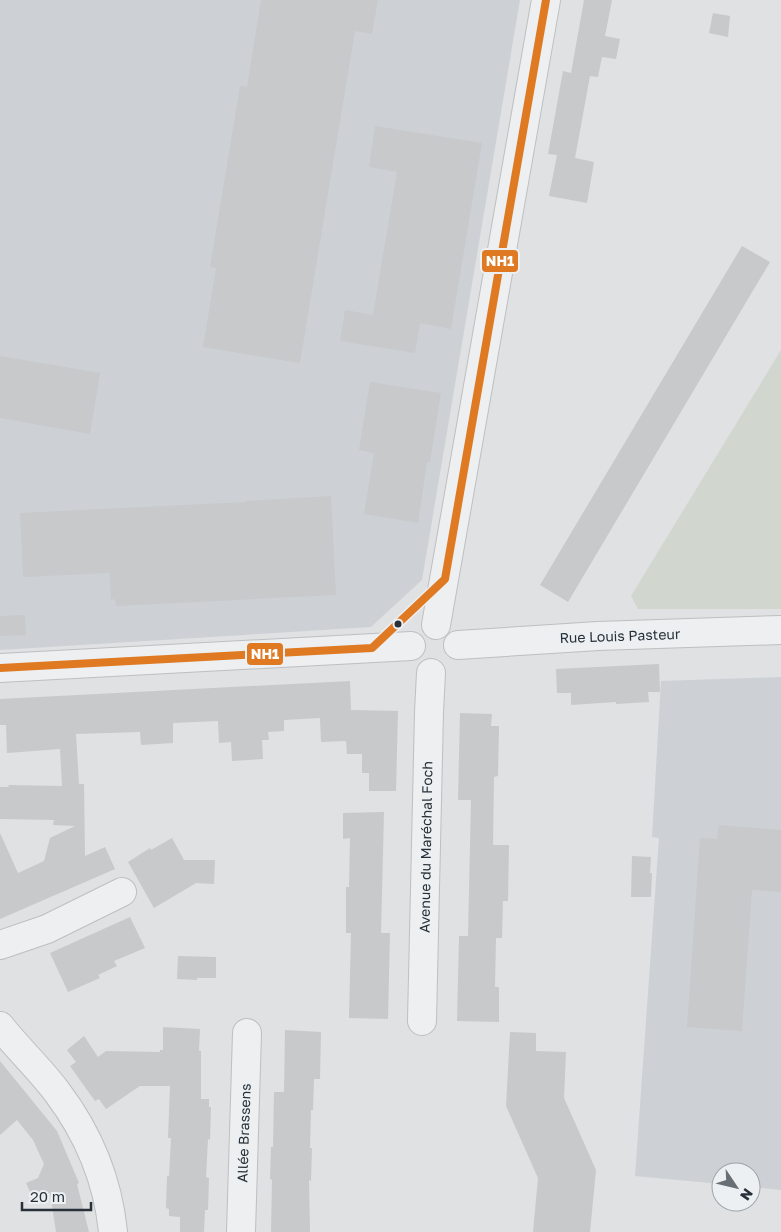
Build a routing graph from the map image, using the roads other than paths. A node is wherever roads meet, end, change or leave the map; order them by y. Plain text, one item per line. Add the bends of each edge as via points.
1 (546, 0) edge
2 (436, 624) junction
3 (781, 630) edge
4 (458, 644) junction
5 (411, 646) junction
6 (0, 668) edge
7 (431, 673) junction
8 (122, 892) dead end
9 (0, 945) edge
10 (422, 1021) dead end
11 (0, 1026) edge
12 (247, 1033) dead end
13 (113, 1232) edge
14 (241, 1232) edge

1 - 2 street
2 - 4 street via 451,631
2 - 5 street via 418,631
3 - 4 street, Rue Louis Pasteur
4 - 7 street via 453,664 443,671
5 - 6 street
5 - 7 street via 414,662
7 - 10 street, Avenue du Maréchal Foch
8 - 9 street via 47,929
11 - 13 street via 54,1088 77,1121 101,1174
12 - 14 street, Allée Brassens

